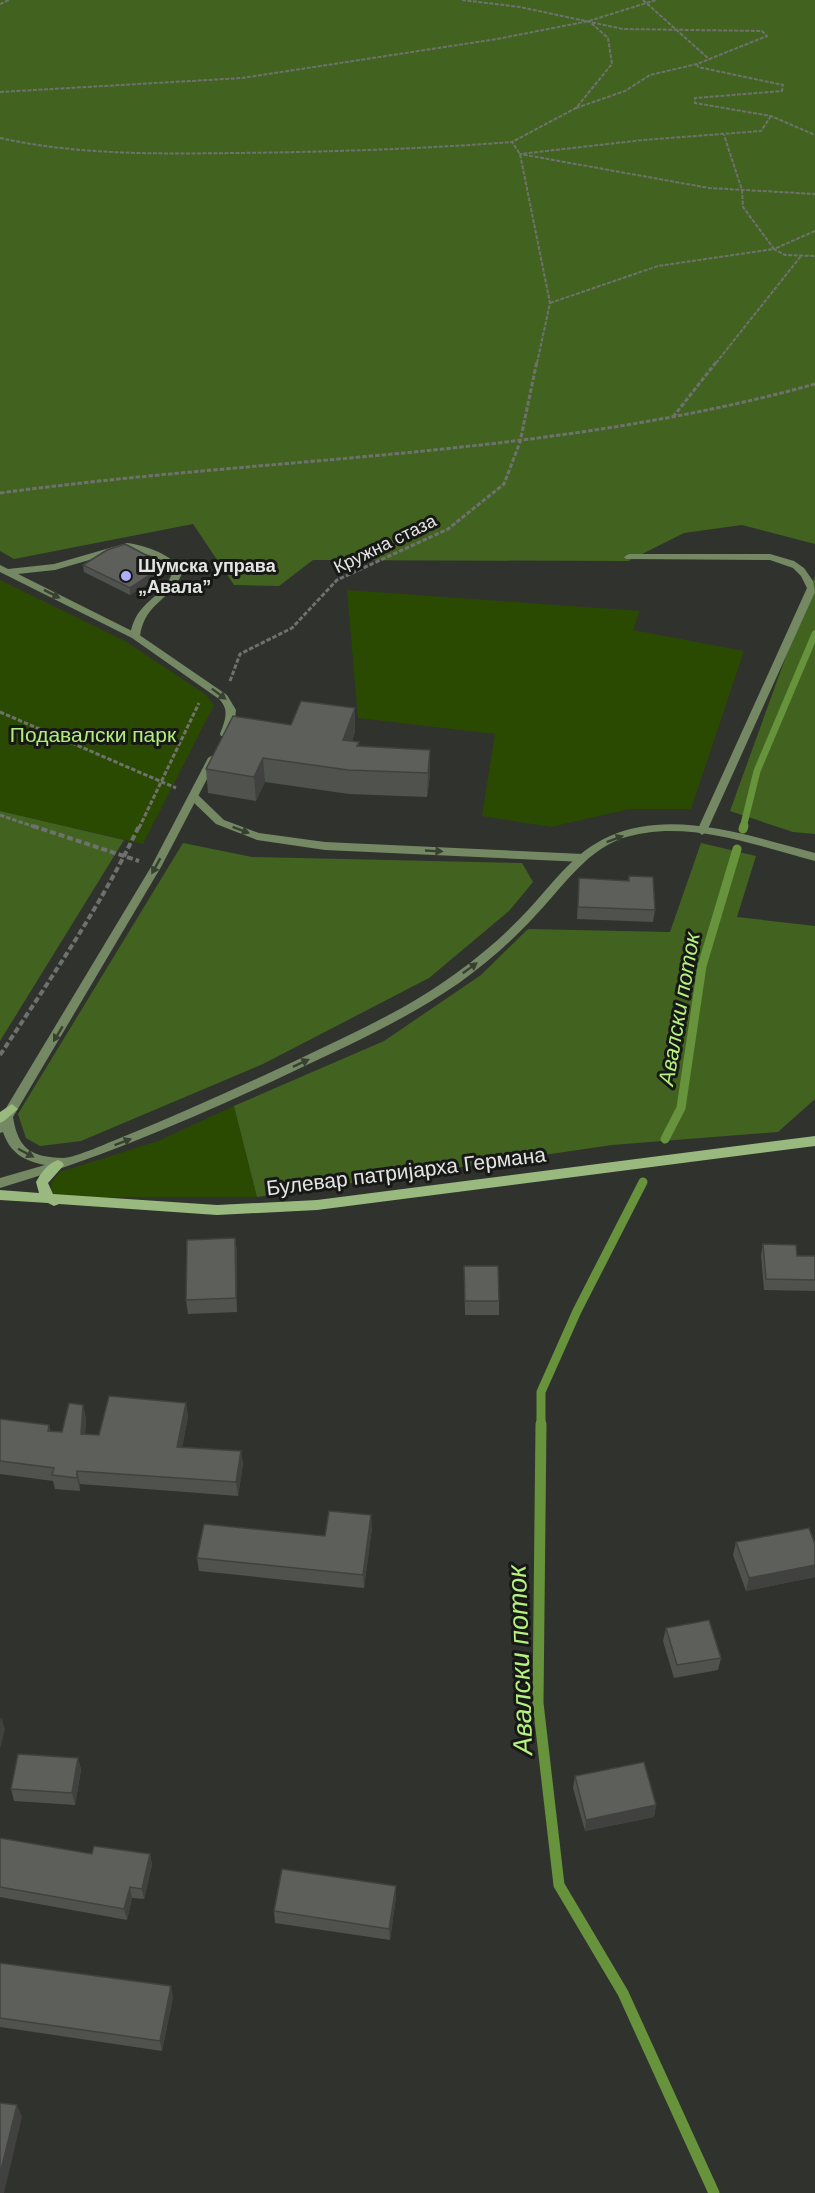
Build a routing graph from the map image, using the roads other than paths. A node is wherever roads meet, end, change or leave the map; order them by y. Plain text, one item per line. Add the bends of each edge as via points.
1 (629, 557) dead end
2 (4, 570) edge
3 (135, 636) junction
4 (194, 796) junction
5 (702, 831) junction
6 (815, 856) edge
7 (583, 858) junction
8 (7, 1115) edge
9 (0, 1128) edge
10 (815, 1140) edge
11 (63, 1164) junction
12 (0, 1183) edge
13 (0, 1195) edge
14 (54, 1201) junction

1 - 5 street via 770,557 802,569 812,588
2 -> 3 street
2 - 3 street via 55,567 126,546 172,563 178,571 175,581 138,615
3 -> 4 street via 223,697 230,706 231,720
4 -> 7 street via 220,822 257,836 325,846
4 -> 8 street via 156,867
5 - 6 street
7 -> 5 street via 600,845 634,832 667,828
11 -> 7 street via 148,1133 363,1034 429,996 476,964 531,915
8 - 9 street
8 -> 11 street via 8,1135 20,1152
10 - 14 main road, Булевар патријарха Германа via 317,1205 218,1210
11 - 12 street
11 - 14 main road via 49,1172 42,1182 45,1195
13 - 14 main road, Булевар патријарха Германа

